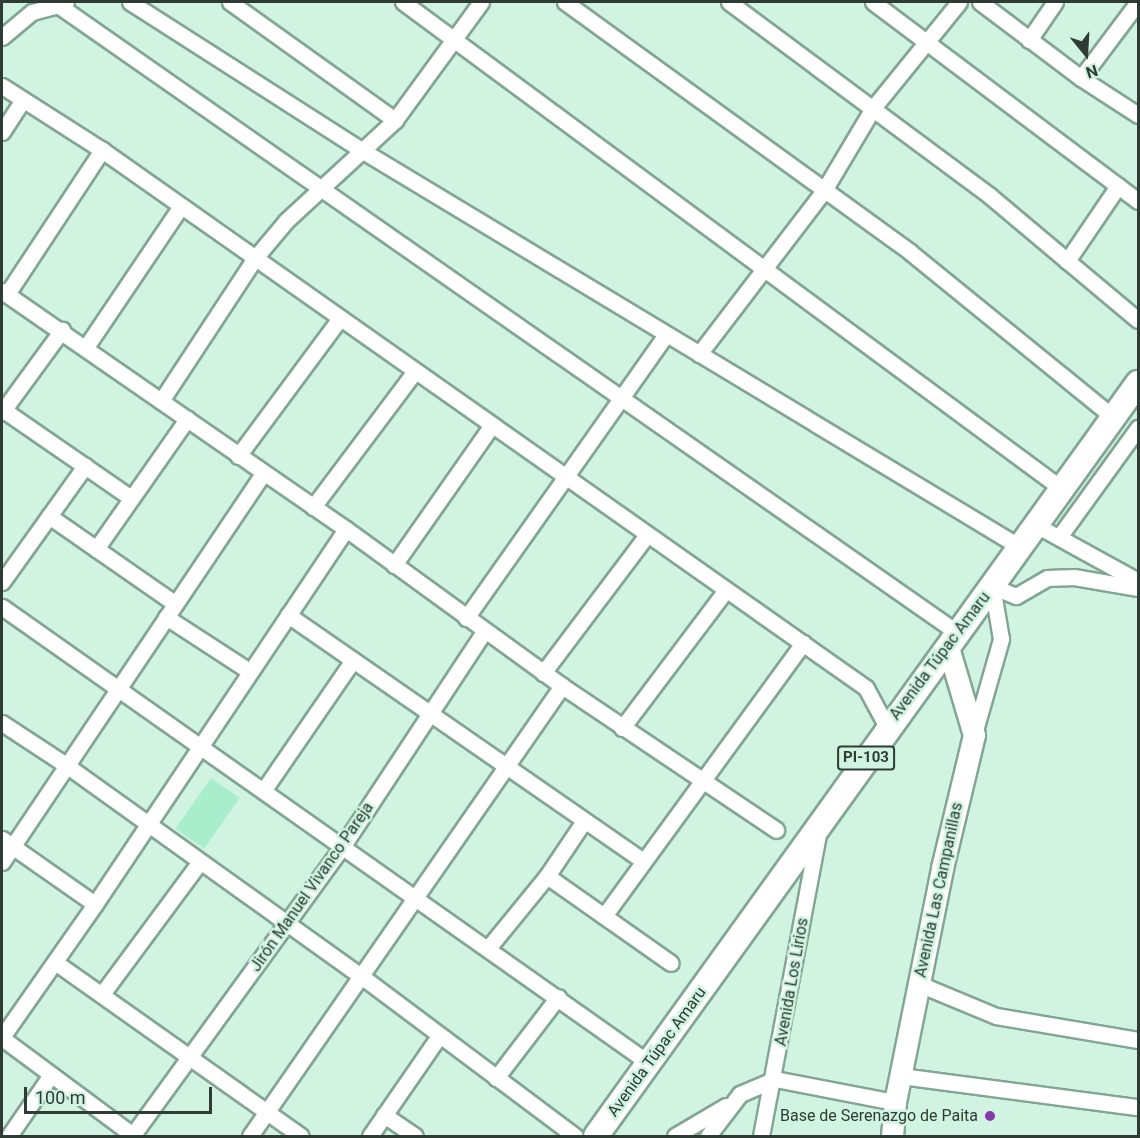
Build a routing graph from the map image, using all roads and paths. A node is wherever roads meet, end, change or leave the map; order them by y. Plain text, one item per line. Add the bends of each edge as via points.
1 (130, 2) edge
2 (230, 2) edge
3 (403, 2) edge
4 (481, 2) edge
5 (565, 2) edge
6 (729, 2) edge
7 (873, 2) edge
8 (959, 2) edge
9 (980, 2) edge
10 (1055, 2) edge
11 (1138, 2) edge
12 (64, 3) edge
13 (2, 38) edge
14 (454, 38) junction
15 (1029, 40) junction
16 (929, 42) junction
17 (1081, 78) junction
18 (2, 86) edge
19 (23, 100) junction
20 (873, 108) junction
21 (1138, 115) edge
22 (394, 120) junction
23 (2, 132) edge
24 (102, 150) junction
25 (363, 151) junction
26 (1119, 186) junction
27 (322, 188) junction
28 (823, 192) junction
29 (1138, 201) edge
30 (181, 206) junction
31 (255, 258) junction
32 (1067, 261) junction
33 (764, 269) junction
34 (4, 292) edge
35 (340, 318) junction
36 (1138, 320) edge
37 (62, 330) junction
38 (666, 334) junction
39 (86, 347) junction
40 (699, 354) junction
41 (414, 370) junction
42 (1138, 383) edge
43 (622, 397) junction
44 (161, 401) junction
45 (2, 410) edge
46 (1113, 417) junction
47 (187, 419) junction
48 (492, 425) junction
49 (1137, 434) edge
50 (238, 456) junction
51 (85, 466) junction
52 (263, 474) junction
53 (566, 477) junction
54 (1062, 489) junction
55 (132, 498) junction
56 (313, 507) junction
57 (50, 516) junction
58 (1036, 525) junction
59 (346, 529) junction
60 (646, 535) junction
61 (1059, 537) junction
62 (1020, 547) junction
63 (96, 549) junction
64 (394, 565) junction
65 (1138, 581) edge
66 (2, 582) edge
67 (992, 586) junction
68 (1138, 588) edge
69 (726, 590) junction
70 (174, 603) junction
71 (2, 607) edge
72 (288, 615) junction
73 (166, 617) junction
74 (466, 618) junction
75 (484, 632) junction
76 (953, 640) junction
77 (803, 643) junction
78 (353, 660) junction
79 (249, 671) junction
80 (543, 673) junction
81 (116, 687) junction
82 (562, 687) junction
83 (432, 714) junction
84 (2, 723) edge
85 (887, 727) junction
86 (622, 728) junction
87 (974, 735) junction
88 (201, 746) junction
89 (506, 764) junction
90 (66, 765) junction
91 (700, 781) junction
92 (263, 791) junction
93 (584, 821) junction
94 (147, 826) junction
95 (819, 827) junction
96 (776, 830) dead end
97 (7, 843) edge
98 (342, 847) junction
99 (643, 861) junction
100 (2, 862) edge
101 (199, 863) junction
102 (547, 876) junction
103 (415, 898) junction
104 (96, 904) junction
105 (604, 916) junction
106 (286, 924) junction
107 (489, 947) junction
108 (55, 962) junction
109 (672, 963) dead end
110 (361, 976) junction
111 (919, 984) junction
112 (102, 994) junction
113 (558, 997) junction
114 (439, 1036) junction
115 (2, 1038) edge
116 (1138, 1040) edge
117 (189, 1058) junction
118 (649, 1063) junction
119 (51, 1075) junction
120 (901, 1076) junction
121 (496, 1078) junction
122 (774, 1079) junction
123 (734, 1101) junction
124 (895, 1102) junction
125 (1138, 1107) edge
126 (268, 1113) junction
127 (384, 1115) junction
128 (133, 1136) edge
129 (9, 1137) edge
130 (250, 1137) edge
131 (301, 1137) edge
132 (370, 1137) edge
133 (415, 1137) edge
134 (575, 1137) edge
135 (596, 1137) edge
136 (675, 1137) edge
137 (708, 1137) edge
138 (761, 1137) edge
139 (892, 1137) edge

1 - 25 street
2 - 22 street
3 - 14 street
4 - 14 street
5 - 28 street
6 - 20 street
7 - 16 street
8 - 16 street
9 - 15 street
10 - 15 street
11 - 17 street
12 - 13 street via 32,12
12 - 27 street
14 - 22 street
14 - 33 street
15 - 17 street
16 - 20 street
16 - 26 street
17 - 21 street
18 - 19 street
19 - 23 street
19 - 24 street
20 - 28 street
20 - 32 street via 990,196
22 - 25 street
24 - 30 street
24 - 34 street
25 - 27 street
25 - 38 street
26 - 29 street
26 - 32 street
27 - 31 street via 286,220
27 - 43 street
28 - 33 street
28 - 46 street via 910,252
30 - 31 street
30 - 39 street
31 - 35 street
31 - 44 street
32 - 36 street
33 - 40 street
33 - 54 street
34 - 37 street
35 - 41 street
35 - 50 street
37 - 39 street
37 - 45 street
38 - 40 street
38 - 43 street
39 - 44 street
40 - 62 street
41 - 48 street
41 - 56 street
42 - 46 main road, Avenida Túpac Amaru / PI-103
43 - 53 street
43 - 76 street
44 - 47 street
45 - 51 street
46 - 54 main road, Avenida Túpac Amaru / PI-103
47 - 50 street
47 - 55 street
48 - 53 street
48 - 64 street
49 - 61 street
50 - 52 street
51 - 55 street
51 - 57 street
52 - 56 street
52 - 70 street
53 - 60 street
53 - 74 street
54 - 58 main road, Avenida Túpac Amaru / PI-103
55 - 63 street
56 - 59 street
57 - 63 street
57 - 66 street
58 - 61 street
58 - 62 main road, Avenida Túpac Amaru / PI-103
59 - 64 street
59 - 72 street
60 - 69 street
60 - 80 street
61 - 65 street
62 - 67 main road, Avenida Túpac Amaru / PI-103
63 - 70 street
64 - 74 street
67 - 68 street via 1016,596 1047,578 1074,577
67 - 76 main road, Avenida Túpac Amaru / PI-103
67 - 87 street via 1002,639
69 - 77 street
69 - 86 street
70 - 73 street
71 - 81 street
72 - 78 street
72 - 79 street
73 - 79 street
73 - 81 street
74 - 75 street
75 - 80 street
75 - 83 street, Jirón Manuel Vivanco Pareja
76 - 85 main road, Avenida Túpac Amaru / PI-103
76 - 87 street, Avenida Las Campanillas
77 - 85 street via 866,688
77 - 91 street
78 - 83 street
78 - 92 street
79 - 88 street
80 - 82 street
81 - 88 street
81 - 90 street
82 - 86 street
82 - 89 street
83 - 89 street
83 - 98 street, Jirón Manuel Vivanco Pareja
84 - 90 street
85 - 95 main road, Avenida Túpac Amaru / PI-103
86 - 91 street
87 - 111 street, Avenida Las Campanillas
88 - 92 street
88 - 94 street
89 - 93 street
89 - 103 street
90 - 94 street
90 - 97 street
91 - 96 street
91 - 99 street
92 - 98 street
93 - 99 street
93 - 102 street
94 - 101 street
94 - 104 street
95 - 118 main road, Avenida Túpac Amaru / PI-103
95 - 122 street, Avenida Los Lirios
97 - 100 street
97 - 104 street
98 - 103 street
98 - 106 street, Jirón Manuel Vivanco Pareja
99 - 105 street
101 - 106 street
101 - 112 street
102 - 105 street
102 - 107 street
103 - 107 street
103 - 110 street
104 - 108 street
105 - 109 street
106 - 110 street
106 - 117 street, Jirón Manuel Vivanco Pareja
107 - 113 street
108 - 112 street
108 - 115 street
110 - 114 street
110 - 126 street
111 - 116 street via 996,1016
111 - 120 street, Avenida Las Campanillas
112 - 117 street
113 - 118 street
113 - 121 street
114 - 121 street
114 - 127 street
115 - 119 street
117 - 126 street
117 - 128 street, Jirón Manuel Vivanco Pareja
118 - 135 main road, Avenida Túpac Amaru / PI-103
119 - 128 street
119 - 129 street
120 - 124 street, Avenida Las Campanillas
120 - 125 street
121 - 134 street
122 - 123 street via 740,1094
122 - 124 street
122 - 138 street, Avenida Los Lirios
123 - 136 street
123 - 137 street
124 - 139 street, Avenida Las Campanillas
126 - 130 street
126 - 131 street
127 - 132 street
127 - 133 street

